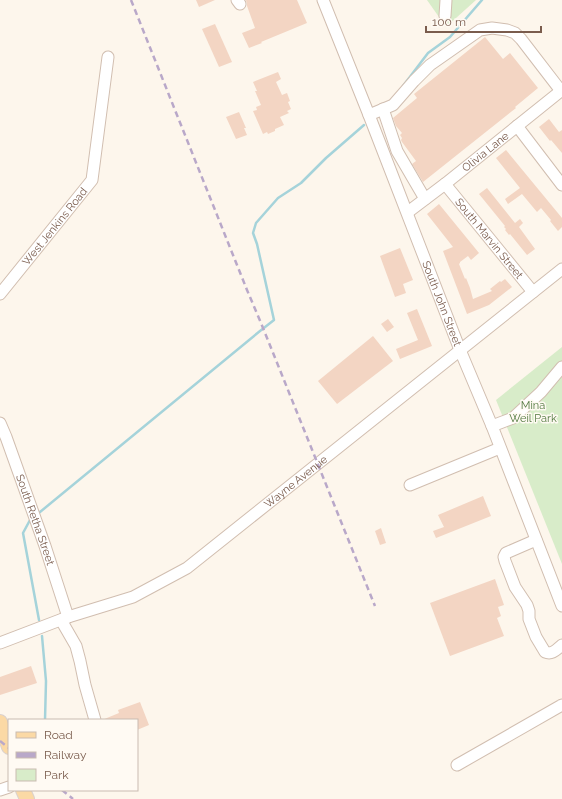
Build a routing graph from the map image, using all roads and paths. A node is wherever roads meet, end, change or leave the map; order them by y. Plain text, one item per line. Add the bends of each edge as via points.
1 (323, 0) edge
2 (446, 0) edge
3 (445, 16) dead end
4 (108, 57) dead end
5 (561, 91) edge
6 (383, 109) junction
7 (369, 115) junction
8 (517, 126) junction
9 (445, 184) junction
10 (562, 185) edge
11 (425, 199) junction
12 (408, 212) junction
13 (562, 269) edge
14 (533, 292) junction
15 (0, 294) edge
16 (460, 350) junction
17 (562, 367) edge
18 (0, 423) edge
19 (492, 426) junction
20 (3, 439) edge
21 (500, 448) junction
22 (410, 485) dead end
23 (536, 540) junction
24 (562, 606) edge
25 (65, 619) junction
26 (0, 643) edge
27 (562, 645) edge
28 (562, 705) edge
29 (95, 719) edge
30 (0, 722) edge
31 (8, 744) edge
32 (457, 766) dead end

1 - 7 street, South John Street
2 - 3 street
4 - 15 street, West Jenkins Road via 92,180
5 - 6 street via 515,33 492,28 480,30 430,65 393,105
5 - 8 street, Olivia Lane
6 - 7 street
6 - 11 street via 397,151
7 - 12 street, South John Street
8 - 9 street, Olivia Lane
8 - 10 street
9 - 11 street, Olivia Lane
9 - 14 street, South Marvin Street
11 - 12 street, Olivia Lane
12 - 16 street, South John Street
13 - 14 street, Wayne Avenue
14 - 16 street, Wayne Avenue
16 - 19 street, South John Street
16 - 25 street, Wayne Avenue via 187,568 133,597
17 - 19 street via 514,418
18 - 20 street, South Retha Street
19 - 21 street, South John Street
20 - 25 street, South Retha Street via 45,546
21 - 22 street
21 - 23 street, South John Street
23 - 24 street, South John Street
23 - 27 street via 506,553 504,557 515,587 527,605 536,637 545,652 552,653
25 - 26 street, Wayne Avenue
25 - 29 street, South Retha Street via 76,646
28 - 32 street
30 - 31 main road

